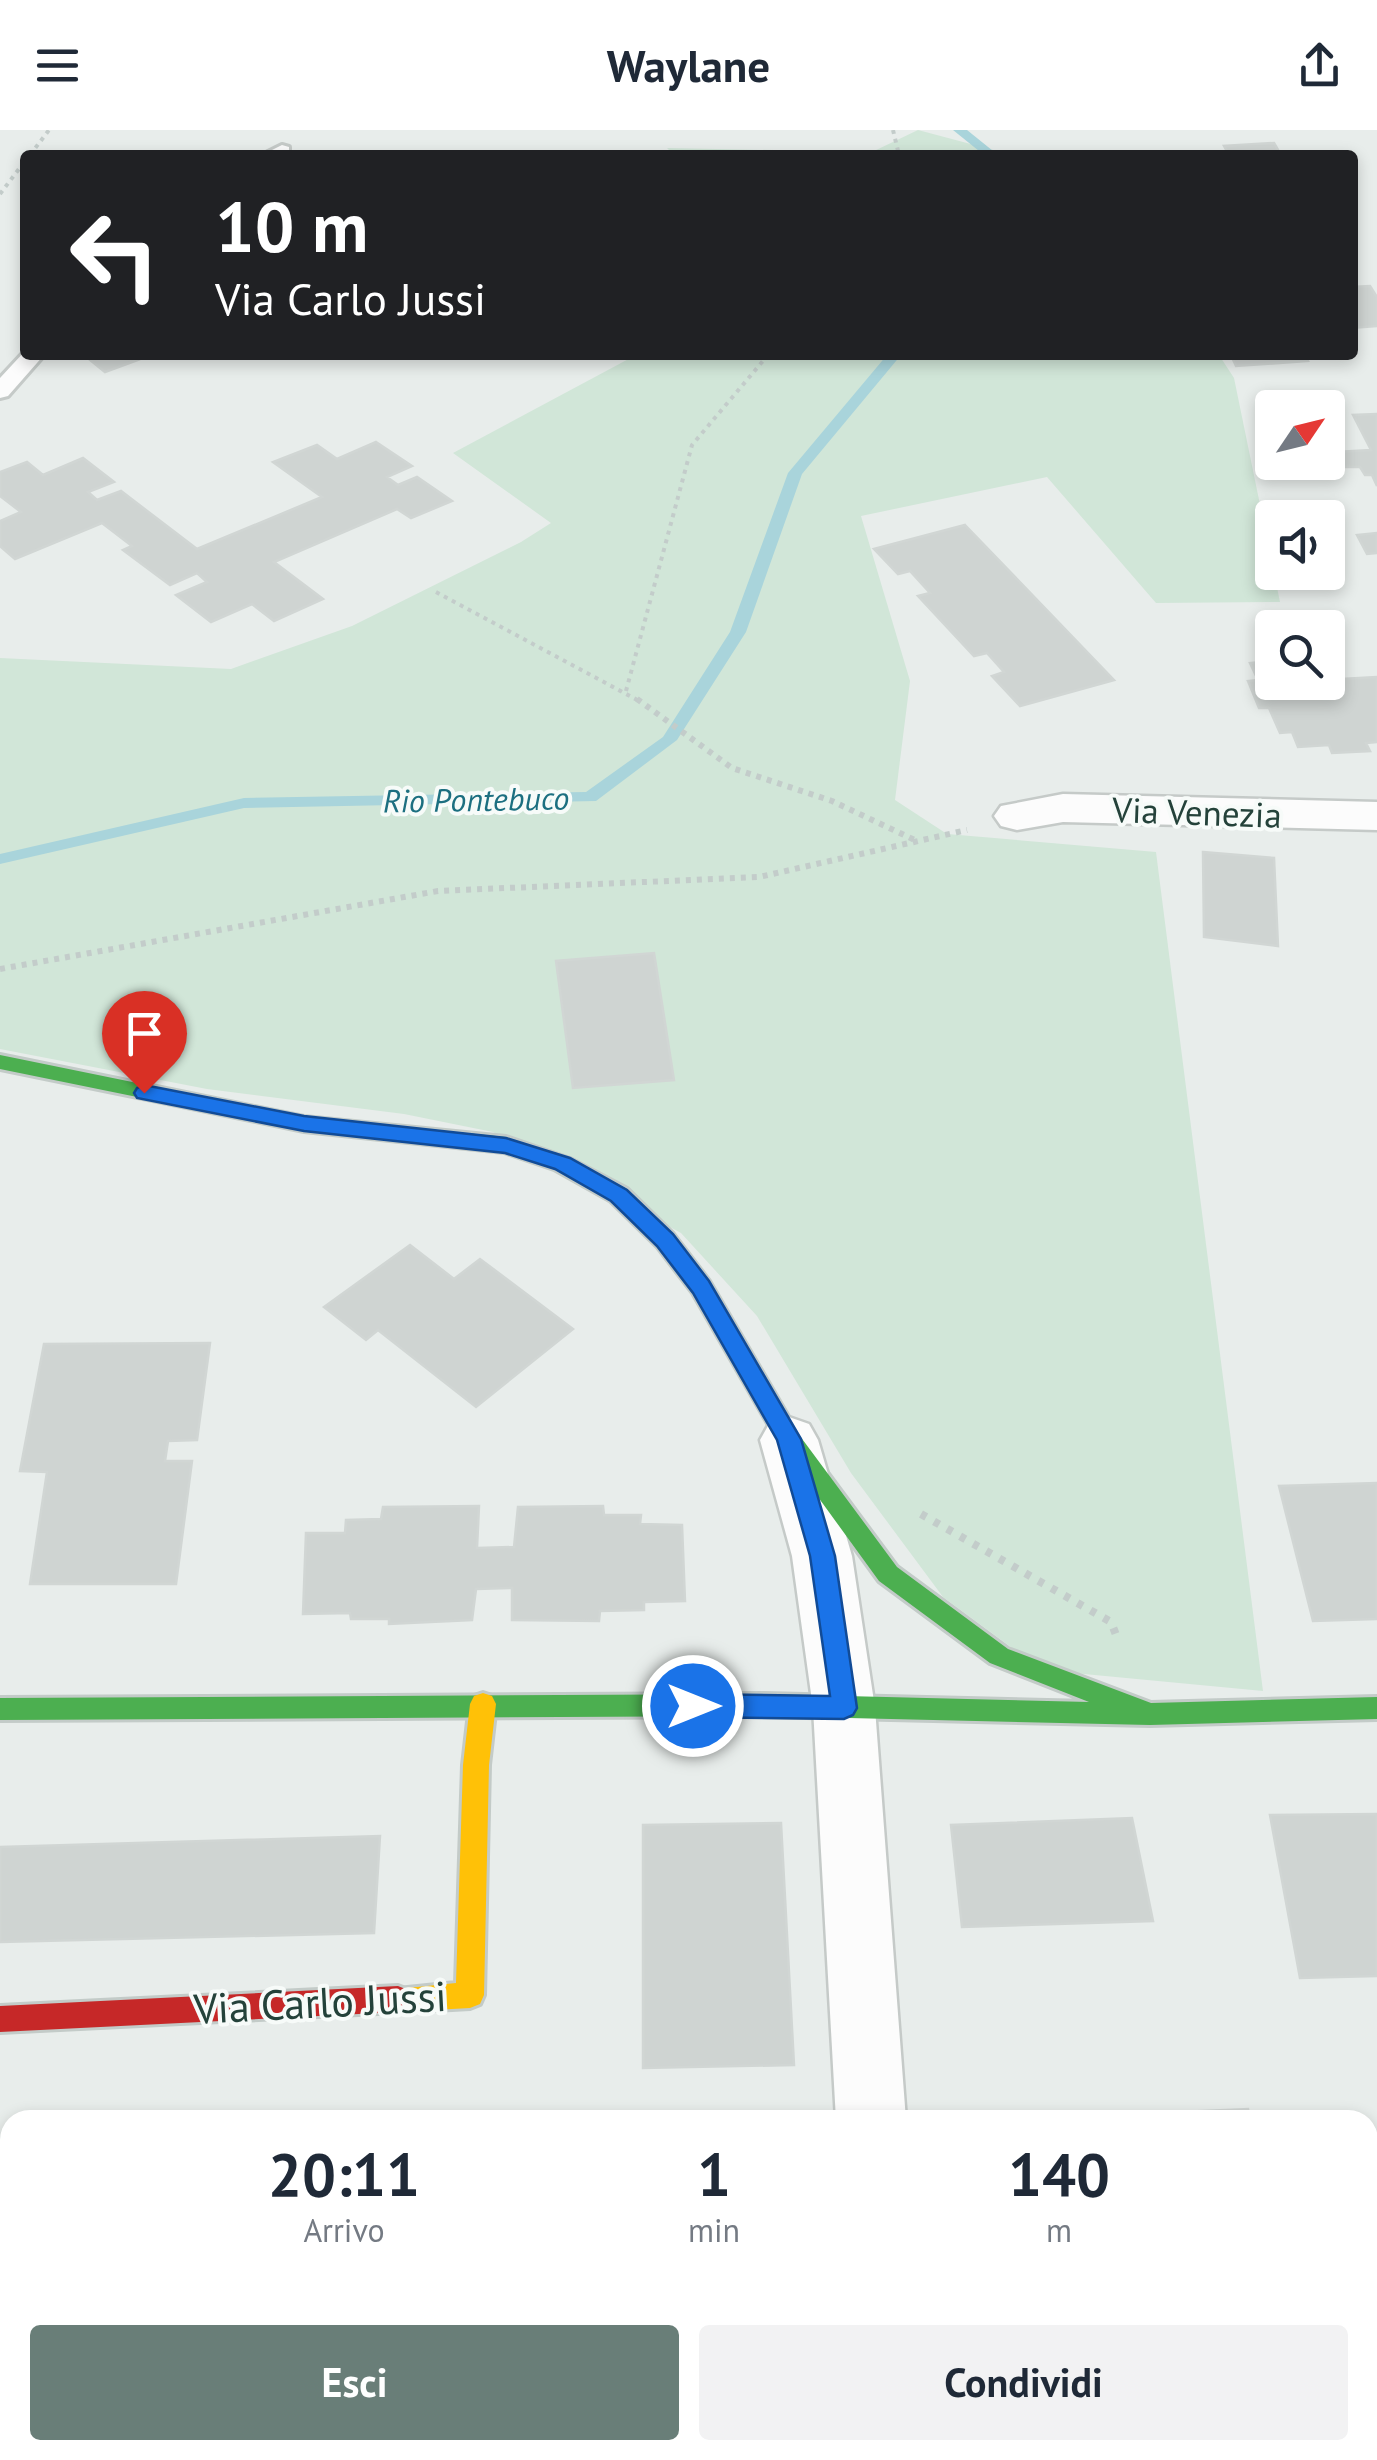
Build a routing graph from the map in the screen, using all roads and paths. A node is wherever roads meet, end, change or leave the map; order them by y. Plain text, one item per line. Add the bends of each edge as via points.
1 (49, 130) edge
2 (34, 150) edge
3 (20, 168) edge
4 (0, 194) edge
5 (28, 360) edge
6 (764, 360) edge
7 (0, 391) edge
8 (436, 592) dead end
9 (626, 692) junction
10 (1017, 816) joint
11 (1377, 816) edge
12 (920, 842) junction
13 (0, 969) edge
14 (0, 1062) edge
15 (789, 1439) junction
16 (482, 1704) junction
17 (844, 1708) junction
18 (1377, 1708) edge
19 (0, 1709) edge
20 (1150, 1714) junction
21 (0, 2019) edge
22 (870, 2110) edge

1 - 2 path
3 - 4 path
5 - 7 lane
6 - 9 path via 692,446
8 - 9 path
9 - 12 path via 732,768 832,801
10 - 11 street, Via Venezia via 1064,808
10 - 12 path
12 - 13 path via 759,877 438,891
14 - 15 street via 304,1124 506,1146 562,1164 619,1196 665,1240 701,1287
15 - 17 street via 822,1556
15 - 20 street via 888,1574 1000,1656
16 - 17 street
16 - 19 street
16 - 21 street, Via Carlo Jussi via 470,1994
17 - 20 street
17 - 22 street
18 - 20 street

